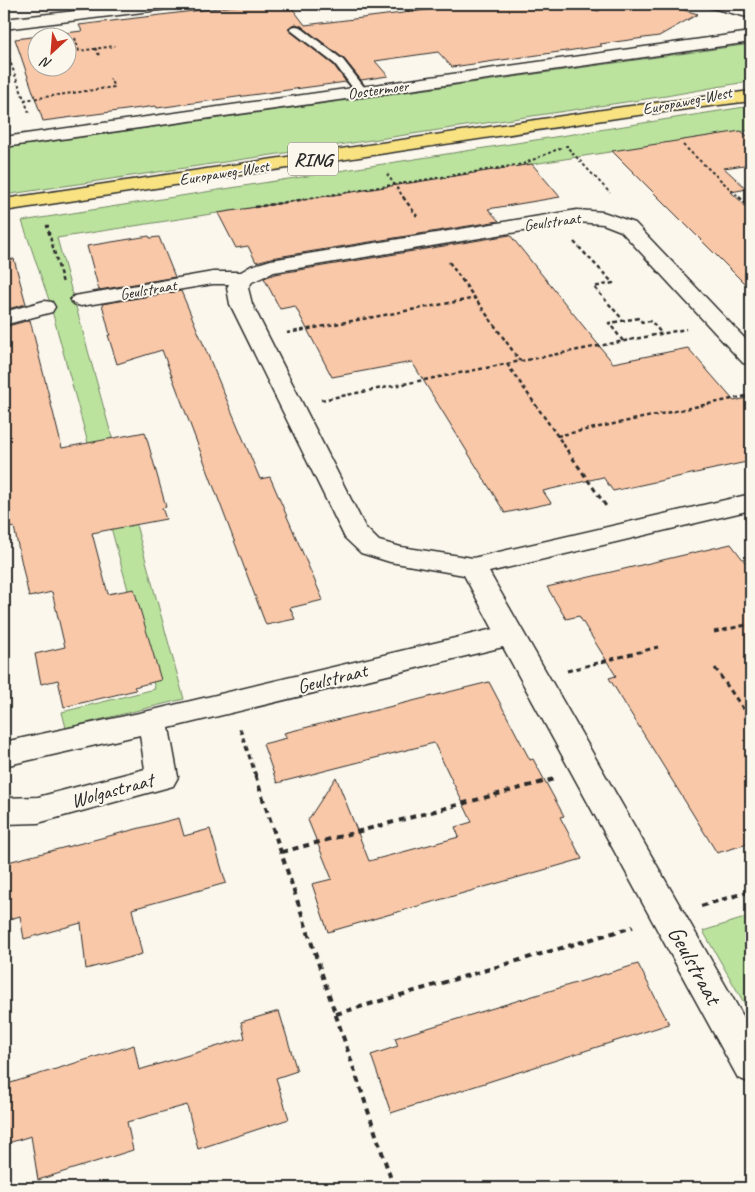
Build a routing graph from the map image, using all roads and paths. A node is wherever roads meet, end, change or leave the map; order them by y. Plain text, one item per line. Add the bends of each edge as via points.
1 (168, 4) edge
2 (713, 4) edge
3 (751, 14) edge
4 (4, 24) edge
5 (296, 29) dead end
6 (751, 37) edge
7 (4, 45) edge
8 (94, 48) dead end
9 (99, 55) dead end
10 (110, 79) dead end
11 (751, 88) edge
12 (362, 92) junction
13 (751, 96) edge
14 (24, 100) junction
15 (623, 112) junction
16 (38, 137) junction
17 (4, 142) edge
18 (576, 145) dead end
19 (683, 145) dead end
20 (566, 146) junction
21 (547, 149) dead end
22 (396, 172) dead end
23 (395, 185) junction
24 (4, 205) edge
25 (255, 206) dead end
26 (751, 208) edge
27 (56, 225) dead end
28 (632, 231) junction
29 (434, 239) junction
30 (574, 242) dead end
31 (245, 278) junction
32 (72, 292) joint
33 (476, 298) junction
34 (44, 307) dead end
35 (4, 319) edge
36 (624, 320) junction
37 (718, 323) junction
38 (662, 334) junction
39 (258, 339) junction
40 (623, 341) junction
41 (751, 358) edge
42 (520, 361) junction
43 (507, 364) junction
44 (751, 395) edge
45 (292, 406) junction
46 (557, 436) junction
47 (747, 508) edge
48 (625, 532) junction
49 (473, 567) junction
50 (751, 624) edge
51 (714, 632) dead end
52 (511, 634) junction
53 (658, 647) dead end
54 (715, 668) dead end
55 (536, 679) junction
56 (232, 702) junction
57 (751, 720) edge
58 (153, 721) junction
59 (4, 756) edge
60 (586, 770) junction
61 (4, 811) edge
62 (282, 852) junction
63 (751, 891) edge
64 (668, 917) junction
65 (336, 1014) junction
66 (751, 1065) edge
67 (394, 1188) edge

1 - 4 street
2 - 3 street
5 - 12 lane via 339,62
6 - 12 street, Oostermoer
7 - 14 path
8 - 9 path
10 - 14 path via 114,87
11 - 15 main road, Europaweg-West / RING
12 - 16 street, Oostermoer
13 - 15 main road, Europaweg-West / RING
14 - 16 path
15 - 24 main road, Europaweg-West / RING
16 - 17 street, Oostermoer
18 - 20 path
19 - 26 path
20 - 21 path
20 - 23 path via 523,164
20 - 28 path via 641,226
22 - 23 path via 387,174
23 - 25 path
23 - 29 path
27 - 32 path via 47,226
28 - 29 street, Geulstraat via 617,221 577,216
28 - 37 street, Geulstraat
29 - 31 street, Geulstraat via 271,266
29 - 33 path
30 - 36 path via 612,283 594,287
31 - 32 street, Geulstraat via 213,278
31 - 39 street via 237,288 238,294
33 - 39 path
33 - 42 path
34 - 35 street
36 - 38 path via 639,318 642,322 651,321
36 - 40 path via 609,323
37 - 38 path
37 - 41 street, Geulstraat
38 - 40 path
39 - 45 street
40 - 42 path
42 - 43 path
43 - 45 path
43 - 46 path
44 - 46 path
45 - 49 street via 354,532 370,546 399,556
46 - 48 path
47 - 48 street
48 - 49 street
49 - 52 street, Geulstraat
50 - 51 path
52 - 55 street, Geulstraat
52 - 56 street, Geulstraat
53 - 55 path
54 - 57 path
55 - 60 street, Geulstraat
56 - 58 street, Geulstraat
56 - 62 path
58 - 59 street
58 - 61 street, Wolgastraat via 162,777 38,810
60 - 62 path
60 - 64 street, Geulstraat
62 - 65 path
63 - 64 path
64 - 65 path, Geulstraat
64 - 66 street, Geulstraat
65 - 67 path

